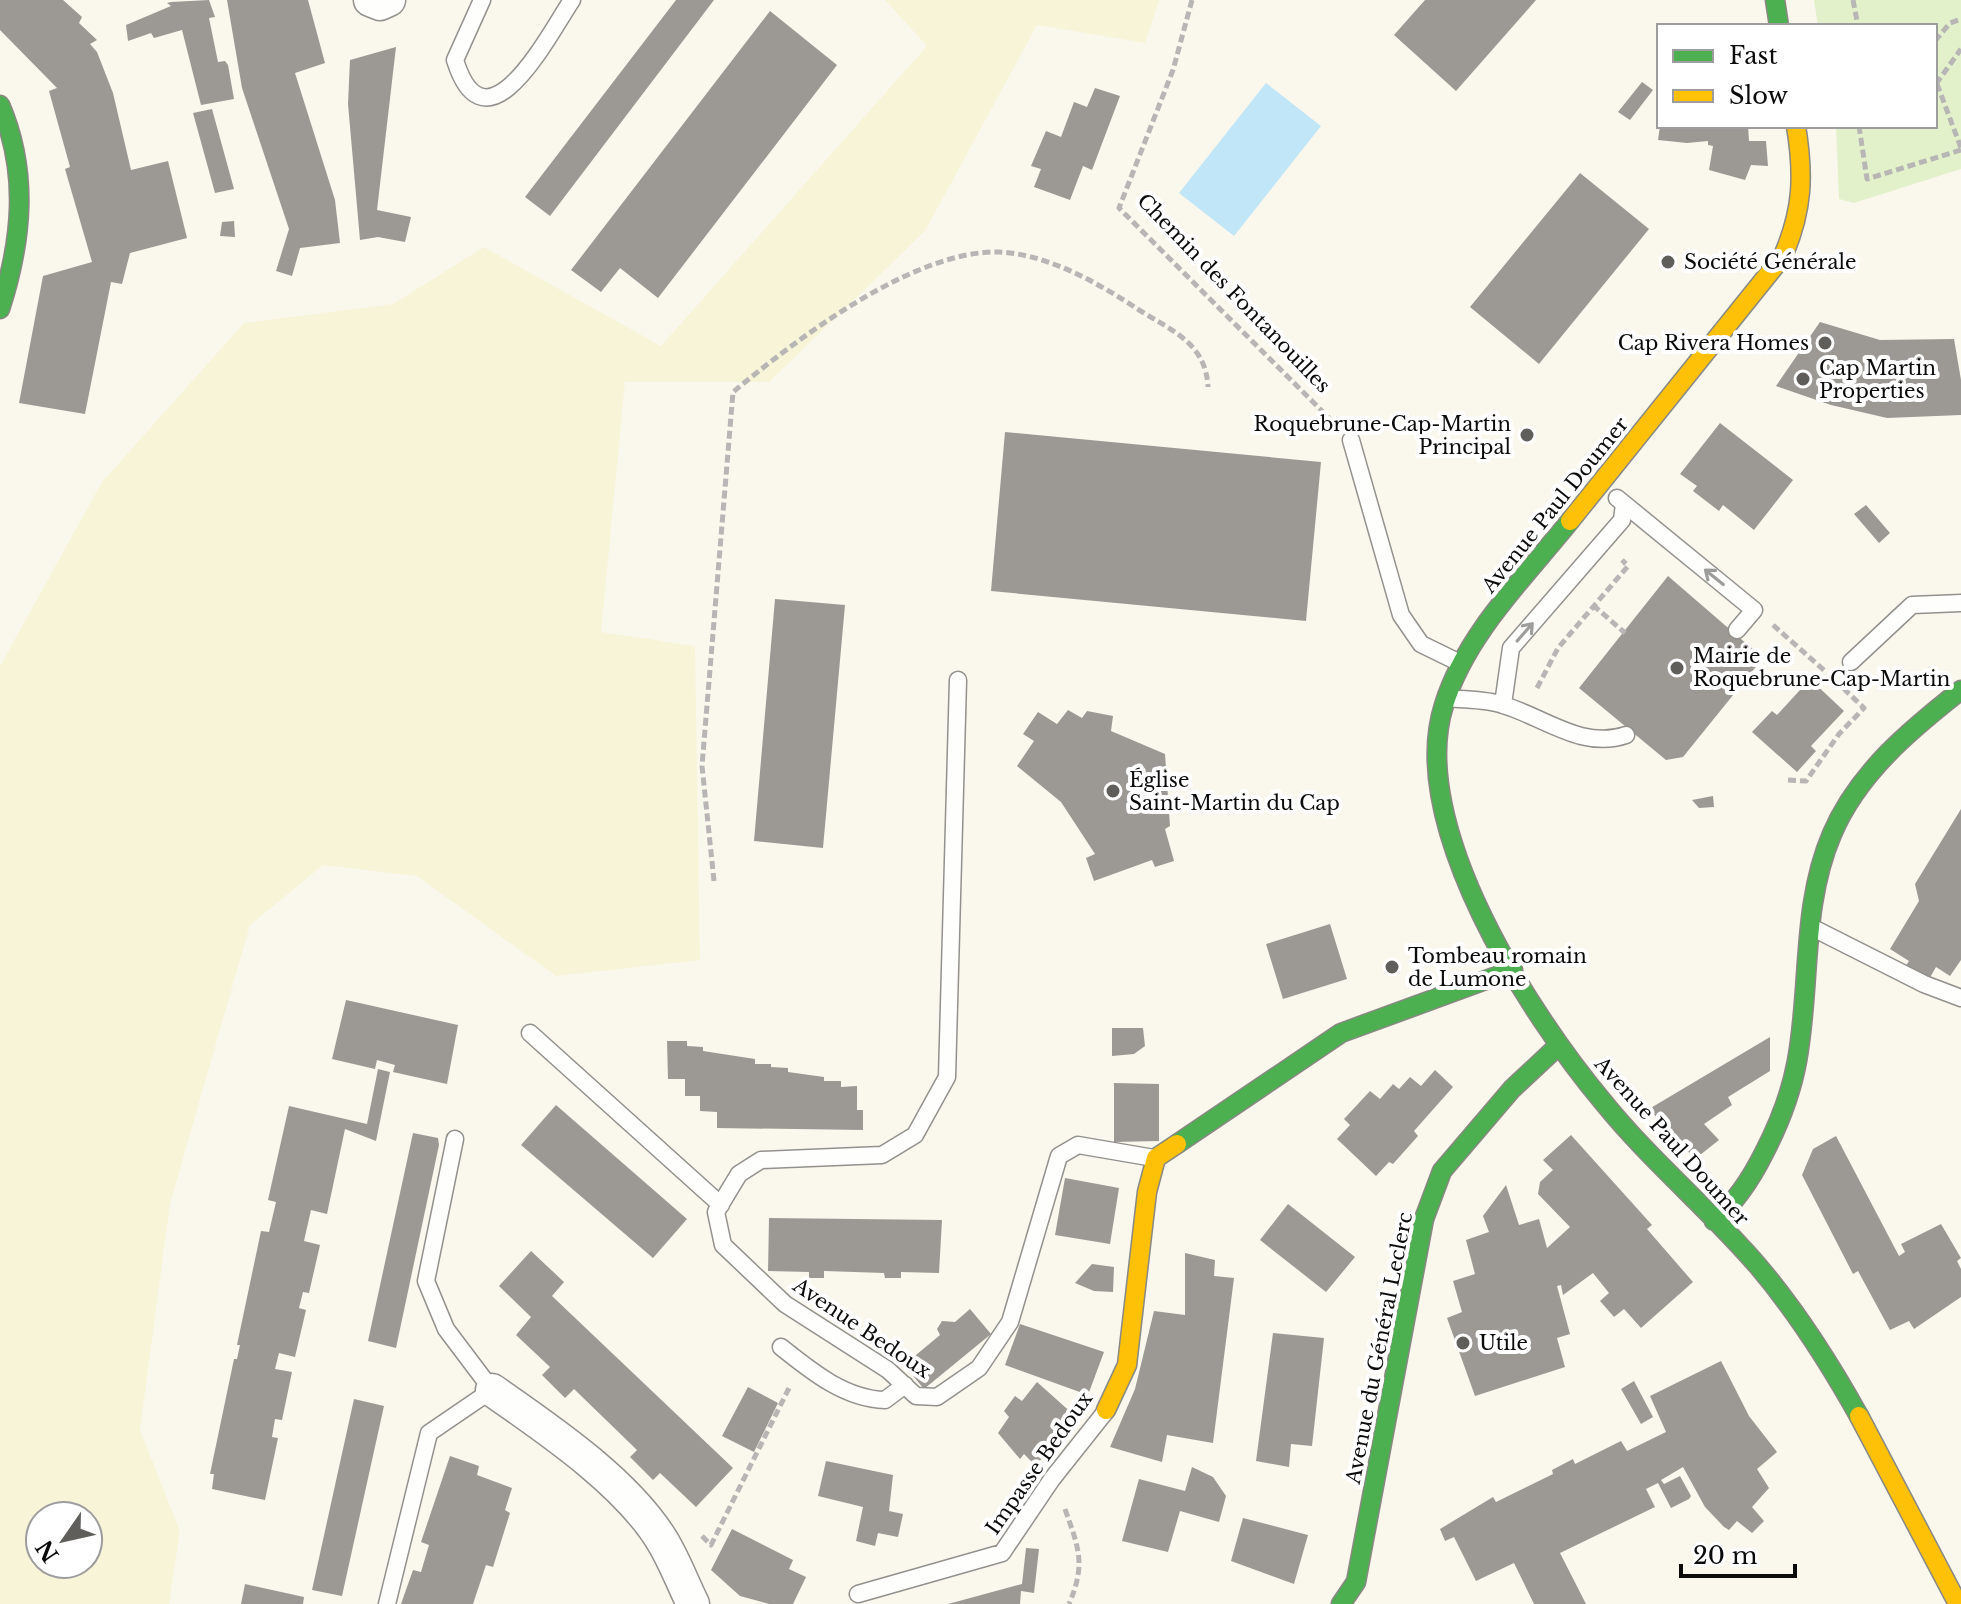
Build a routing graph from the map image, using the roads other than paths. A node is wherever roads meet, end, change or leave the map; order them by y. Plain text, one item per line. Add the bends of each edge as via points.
1 (370, 0) edge
2 (389, 0) edge
3 (482, 0) edge
4 (572, 0) edge
5 (1775, 0) edge
6 (1779, 24) edge
7 (0, 105) edge
8 (1796, 128) edge
9 (0, 309) edge
10 (1351, 440) dead end
11 (1600, 484) junction
12 (1624, 504) junction
13 (1961, 603) edge
14 (1737, 630) dead end
15 (1851, 662) dead end
16 (1462, 664) junction
17 (958, 680) dead end
18 (1961, 690) edge
19 (1446, 698) junction
20 (1503, 704) junction
21 (1626, 735) dead end
22 (1808, 926) junction
23 (1513, 970) junction
24 (1961, 998) edge
25 (530, 1033) dead end
26 (1558, 1046) junction
27 (455, 1139) dead end
28 (1156, 1158) junction
29 (721, 1205) junction
30 (1714, 1221) junction
31 (781, 1347) dead end
32 (905, 1385) junction
33 (492, 1390) junction
34 (1106, 1410) joint
35 (858, 1594) dead end
36 (387, 1604) edge
37 (693, 1604) edge
38 (1341, 1604) edge
39 (1958, 1604) edge

1 - 2 street
3 - 4 lane via 455,60 461,79 481,96 501,96 518,82
5 - 6 main road
7 - 9 main road via 22,181 9,283
8 - 11 main road, Avenue Paul Doumer via 1806,183 1798,224 1783,256
10 - 16 lane via 1401,615 1421,644
11 - 12 lane
11 - 16 main road, Avenue Paul Doumer via 1483,629
14 -> 12 lane via 1754,610
20 -> 12 lane via 1511,648 1622,520
13 - 15 lane via 1912,605
16 - 19 main road, Avenue Paul Doumer
17 - 29 lane via 947,1077 915,1135 882,1155 761,1160 739,1174
18 - 22 main road via 1909,731 1852,798 1832,834
19 - 20 lane
19 - 23 main road, Avenue Paul Doumer via 1438,731 1442,804 1472,890
20 - 21 lane via 1564,732 1610,741
22 - 24 lane
22 - 30 main road via 1799,1052 1791,1087 1747,1189
23 - 26 main road, Avenue Paul Doumer
23 - 28 main road via 1341,1033
25 - 29 lane
26 - 30 main road, Avenue Paul Doumer via 1605,1106
26 - 38 main road, Avenue du Général Leclerc via 1512,1089 1442,1171 1424,1219 1356,1582
27 - 33 lane via 426,1281 446,1329
28 - 32 lane, Avenue Bedoux via 1078,1145 1059,1156 1010,1322 979,1368 937,1397 916,1396
28 - 34 main road, Impasse Bedoux via 1147,1192 1127,1365
29 - 32 lane, Avenue Bedoux via 716,1212 723,1245 785,1304
30 - 39 main road, Avenue Paul Doumer via 1776,1288 1818,1346
31 - 32 lane via 851,1394 869,1400 885,1400
33 - 36 lane via 429,1433
33 - 37 street via 564,1440 626,1499 662,1541
34 - 35 lane, Impasse Bedoux via 1002,1553

